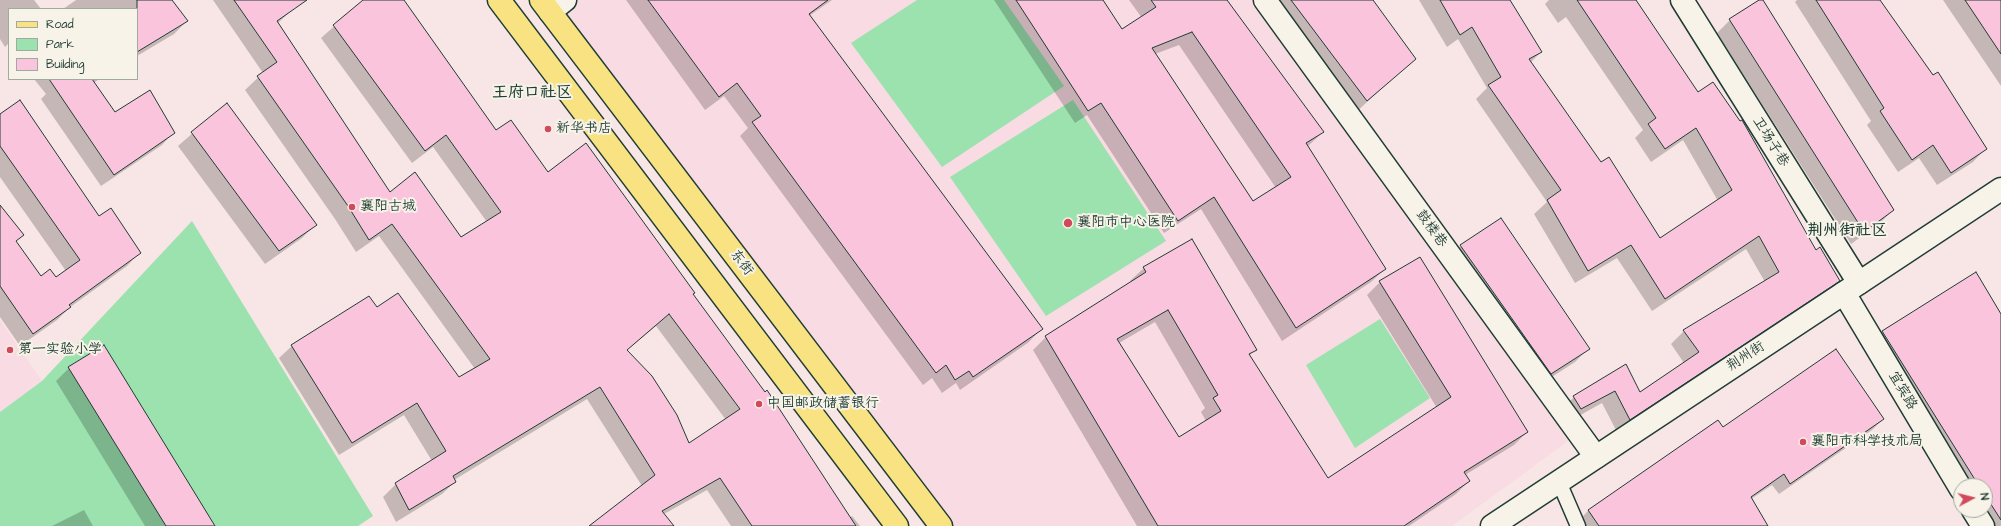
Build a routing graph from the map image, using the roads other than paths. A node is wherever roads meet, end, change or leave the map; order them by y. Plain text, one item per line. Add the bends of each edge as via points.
1 (499, 0) edge
2 (1265, 0) edge
3 (1682, 0) edge
4 (552, 4) edge
5 (2001, 189) edge
6 (1851, 288) junction
7 (1596, 457) junction
8 (1955, 478) edge
9 (1559, 482) junction
10 (897, 526) edge
11 (941, 526) edge
12 (1492, 526) edge
13 (1578, 526) edge

1 - 10 main road
2 - 7 street, 鼓楼巷
3 - 6 street, 卫场子巷
4 - 11 main road, 东街
5 - 6 street, 荆州街
6 - 7 street, 荆州街
6 - 8 street, 宜宾路
7 - 9 street, 荆州街
9 - 12 street, 荆州街
9 - 13 lane

